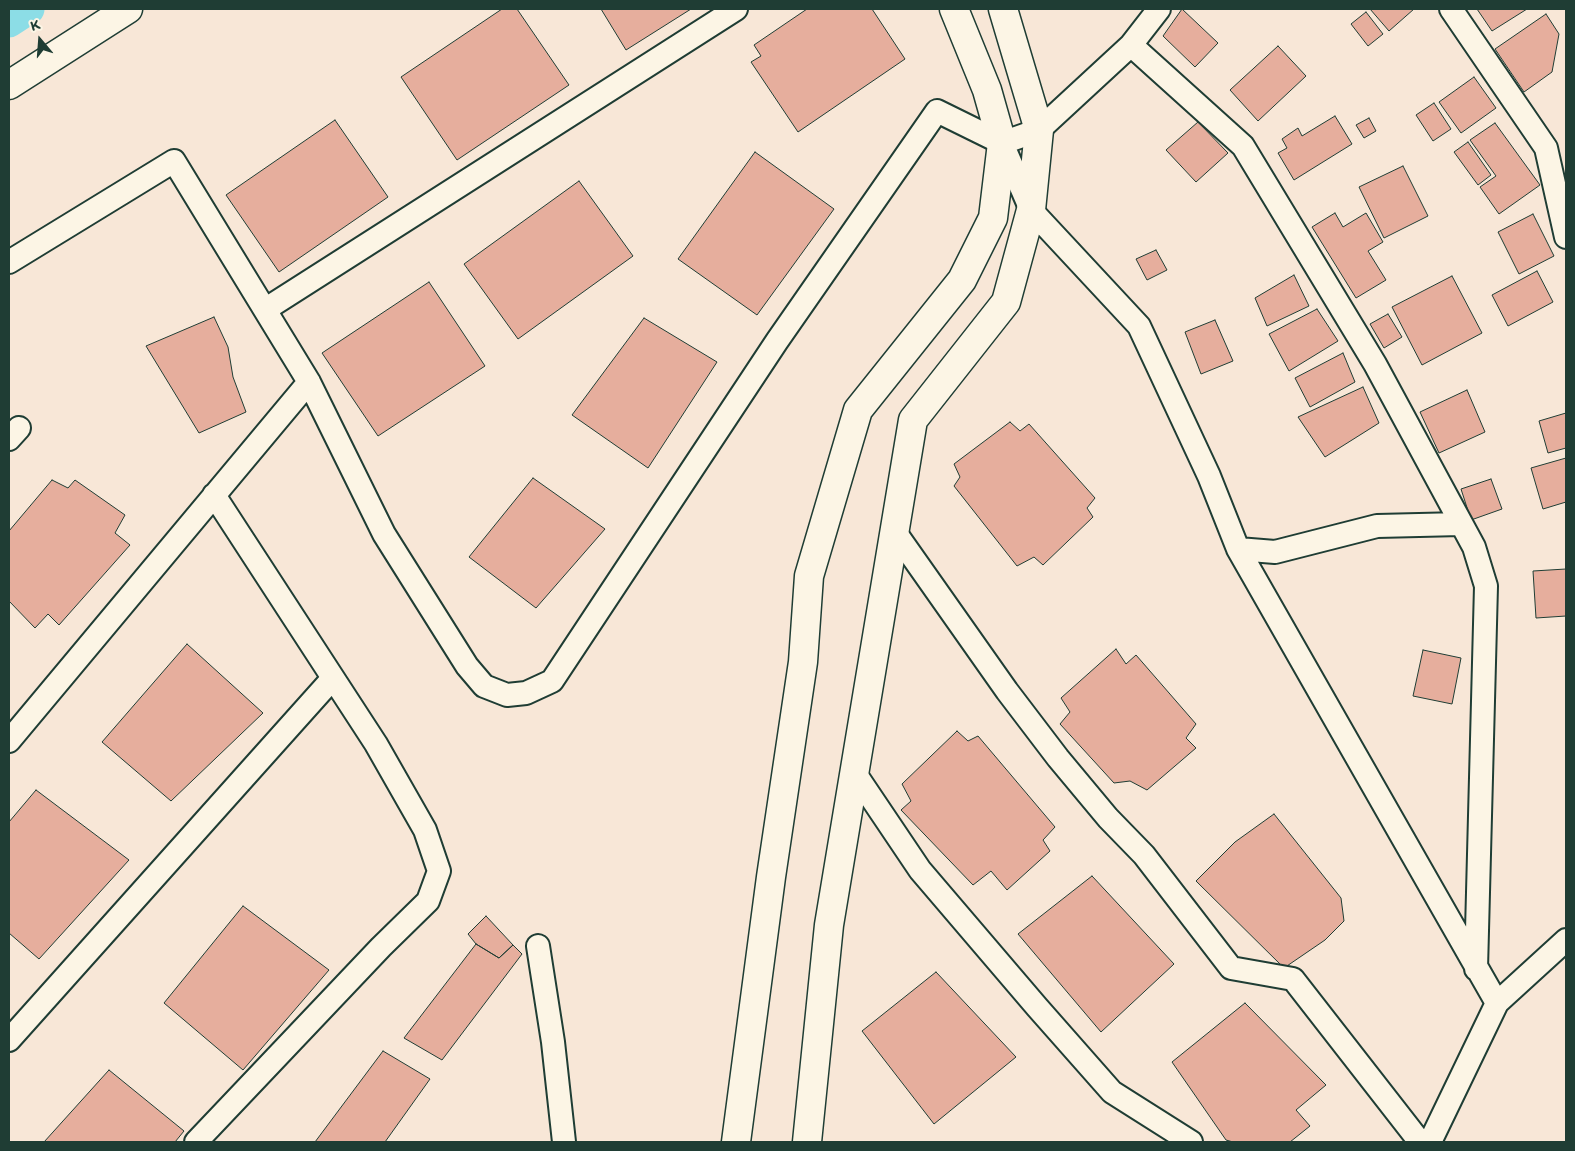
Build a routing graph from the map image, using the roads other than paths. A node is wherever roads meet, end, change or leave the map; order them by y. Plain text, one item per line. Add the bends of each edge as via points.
1 (128, 9) edge
2 (736, 9) edge
3 (954, 9) edge
4 (1003, 9) edge
5 (1015, 9) edge
6 (1159, 9) edge
7 (1451, 9) edge
8 (1014, 40) junction
9 (1131, 45) junction
10 (9, 85) edge
11 (1039, 130) junction
12 (1002, 143) junction
13 (1556, 148) edge
14 (1031, 210) junction
15 (1566, 237) edge
16 (9, 262) edge
17 (266, 309) junction
18 (309, 382) junction
19 (214, 495) junction
20 (1461, 524) junction
21 (895, 532) junction
22 (1238, 549) junction
23 (333, 678) junction
24 (9, 741) edge
25 (854, 772) junction
26 (1566, 940) edge
27 (538, 946) dead end
28 (1476, 969) junction
29 (1497, 1004) junction
30 (9, 1040) edge
31 (196, 1142) edge
32 (564, 1142) edge
33 (736, 1142) edge
34 (807, 1142) edge
35 (1191, 1142) edge
36 (1420, 1142) edge
37 (1430, 1142) edge

1 - 10 main road
2 - 17 street
3 - 12 main road via 987,90
4 - 8 main road
5 - 8 main road
6 - 9 street
7 - 13 street
8 - 11 main road
9 - 11 street
9 - 20 street via 1243,146 1375,364
11 - 12 street
11 - 14 main road
12 - 14 street
12 - 18 street via 937,111 776,341 552,681 526,693 508,695 484,686 467,666 384,534
12 - 33 main road via 994,218 962,280 858,410 809,576 803,662
13 - 15 street
14 - 21 main road via 1006,302 913,420
14 - 22 street via 1139,326 1209,476
16 - 17 street via 174,161
17 - 18 street
18 - 19 street
19 - 23 street
19 - 24 street
20 - 22 street via 1378,526 1275,552
20 - 28 street via 1474,547 1486,586
21 - 25 main road
21 - 36 street via 1058,758 1144,855 1231,968 1293,979
22 - 28 street
23 - 30 street
23 - 31 street via 376,744 425,830 439,871 428,901
25 - 34 main road via 828,925
25 - 35 street via 920,870 1112,1092
26 - 29 street
27 - 32 street
28 - 29 street
29 - 37 street

